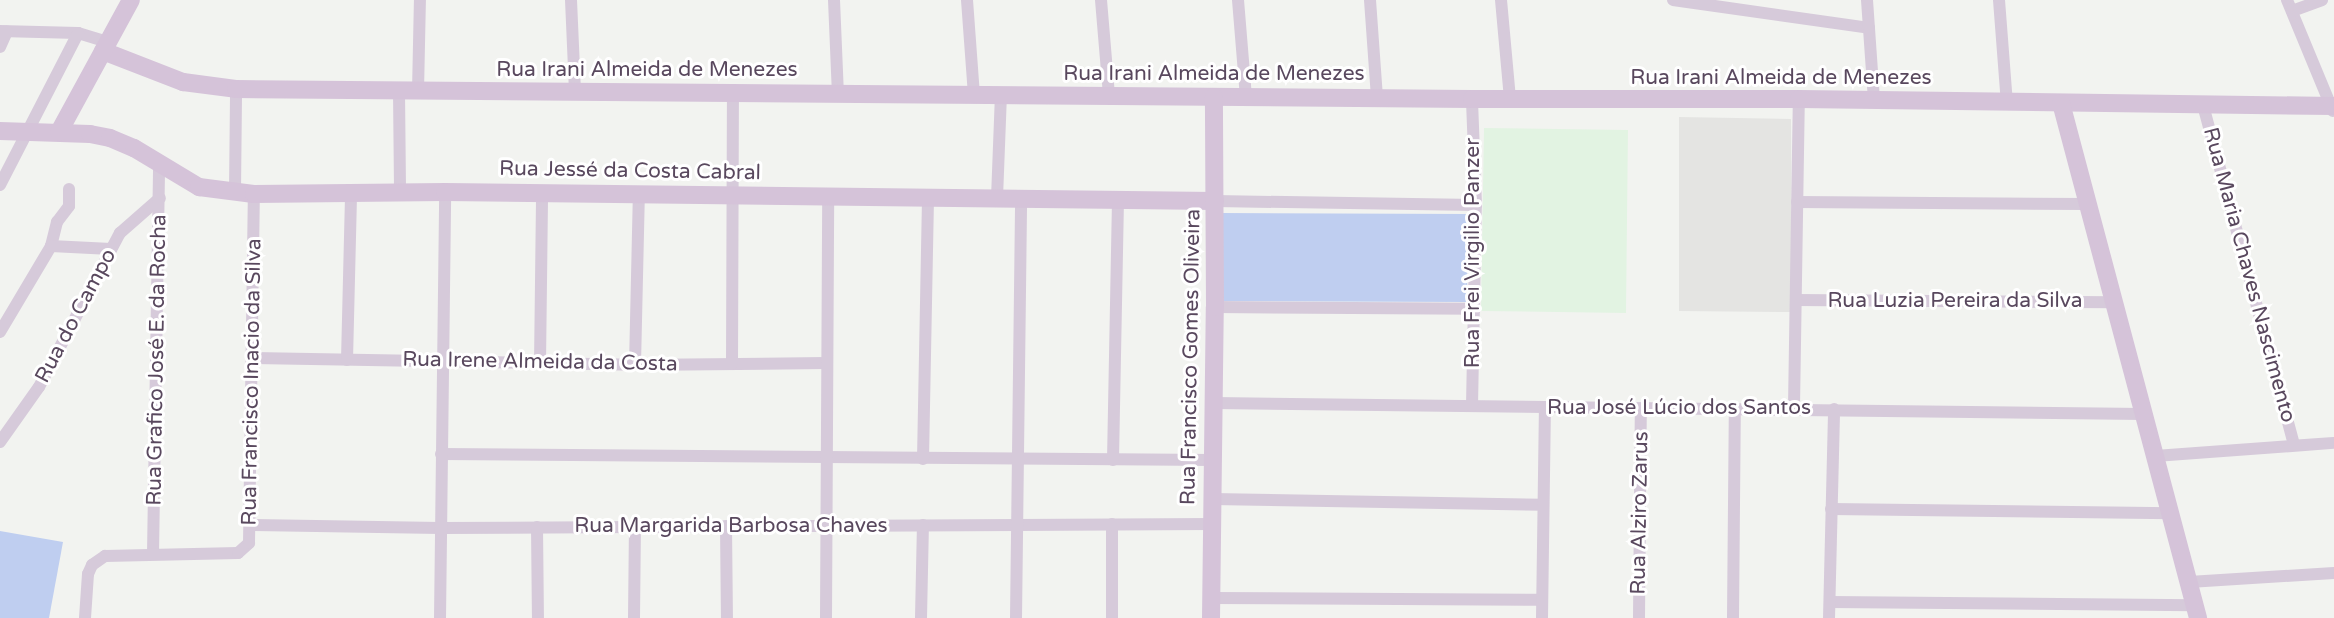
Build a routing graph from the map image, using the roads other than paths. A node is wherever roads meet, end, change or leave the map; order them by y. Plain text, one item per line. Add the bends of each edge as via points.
1 (131, 0) edge
2 (421, 0) edge
3 (571, 0) edge
4 (834, 0) edge
5 (968, 0) edge
6 (1101, 0) edge
7 (1238, 0) edge
8 (1370, 0) edge
9 (1501, 0) edge
10 (1673, 0) edge
11 (1867, 0) edge
12 (1998, 0) edge
13 (2322, 0) edge
14 (2289, 5) edge
15 (1869, 28) junction
16 (4, 31) edge
17 (78, 33) junction
18 (105, 46) junction
19 (0, 47) edge
20 (236, 89) junction
21 (575, 91) junction
22 (399, 92) junction
23 (418, 92) junction
24 (733, 92) junction
25 (838, 94) junction
26 (974, 96) junction
27 (1000, 96) junction
28 (1109, 96) junction
29 (1214, 97) junction
30 (1246, 97) junction
31 (1377, 98) junction
32 (1472, 99) junction
33 (1510, 99) junction
34 (1799, 99) junction
35 (1874, 100) junction
36 (2061, 103) junction
37 (2007, 104) junction
38 (2203, 105) junction
39 (2333, 109) edge
40 (0, 131) edge
41 (26, 131) junction
42 (59, 132) junction
43 (159, 165) junction
44 (0, 185) edge
45 (69, 190) dead end
46 (234, 192) junction
47 (351, 192) junction
48 (445, 192) junction
49 (401, 193) junction
50 (542, 193) junction
51 (254, 194) junction
52 (639, 194) junction
53 (730, 195) junction
54 (828, 195) junction
55 (928, 197) junction
56 (160, 198) junction
57 (997, 198) junction
58 (1021, 198) junction
59 (1118, 199) junction
60 (1215, 201) junction
61 (1797, 202) junction
62 (2088, 204) junction
63 (1476, 205) junction
64 (51, 246) junction
65 (111, 249) junction
66 (1796, 300) junction
67 (2115, 302) junction
68 (1215, 307) junction
69 (1475, 309) junction
70 (0, 332) edge
71 (253, 358) junction
72 (442, 359) junction
73 (347, 360) junction
74 (826, 363) junction
75 (540, 364) junction
76 (732, 364) junction
77 (635, 365) junction
78 (1214, 403) junction
79 (1472, 406) junction
80 (1794, 407) junction
81 (1545, 408) junction
82 (1735, 408) junction
83 (1641, 409) junction
84 (1834, 409) junction
85 (2144, 414) junction
86 (0, 442) edge
87 (2334, 443) edge
88 (2294, 446) junction
89 (441, 454) junction
90 (2155, 456) junction
91 (828, 457) junction
92 (923, 458) junction
93 (1017, 459) junction
94 (1113, 460) junction
95 (1213, 460) junction
96 (1212, 499) junction
97 (1543, 505) junction
98 (1832, 509) junction
99 (2172, 513) junction
100 (1112, 524) junction
101 (1212, 524) junction
102 (251, 525) junction
103 (923, 525) junction
104 (1016, 525) junction
105 (726, 526) junction
106 (826, 526) junction
107 (537, 527) junction
108 (635, 527) junction
109 (440, 528) junction
110 (153, 554) junction
111 (2334, 573) edge
112 (2189, 582) junction
113 (1212, 598) junction
114 (1542, 600) junction
115 (1830, 602) junction
116 (2197, 611) edge
117 (85, 618) edge
118 (440, 618) edge
119 (538, 618) edge
120 (634, 618) edge
121 (727, 618) edge
122 (826, 618) edge
123 (921, 618) edge
124 (1016, 618) edge
125 (1112, 618) edge
126 (1211, 618) edge
127 (1542, 618) edge
128 (1639, 618) edge
129 (1733, 618) edge
130 (1829, 618) edge

1 - 18 main road
2 - 23 street
3 - 21 street
4 - 25 street
5 - 26 street
6 - 28 street
7 - 30 street
8 - 31 street
9 - 33 street
10 - 15 street
11 - 15 street
12 - 37 street
13 - 14 street
14 - 39 street
15 - 35 street
16 - 17 street
16 - 19 street
17 - 18 street
17 - 41 street
18 - 20 main road, Rua Irani Almeida de Menezes via 183,82
18 - 42 main road
20 - 22 main road, Rua Irani Almeida de Menezes
20 - 46 street
21 - 23 main road, Rua Irani Almeida de Menezes
21 - 24 main road, Rua Irani Almeida de Menezes
22 - 23 main road, Rua Irani Almeida de Menezes
22 - 49 street
24 - 25 main road, Rua Irani Almeida de Menezes
24 - 53 street
25 - 26 main road, Rua Irani Almeida de Menezes
26 - 27 main road, Rua Irani Almeida de Menezes
27 - 28 main road, Rua Irani Almeida de Menezes
27 - 57 street
28 - 29 main road, Rua Irani Almeida de Menezes
29 - 30 main road, Rua Irani Almeida de Menezes
29 - 60 main road, Rua Francisco Gomes Oliveira
30 - 31 main road, Rua Irani Almeida de Menezes
31 - 32 main road, Rua Irani Almeida de Menezes
32 - 33 main road, Rua Irani Almeida de Menezes
32 - 63 street, Rua Frei Virgilio Panzer
33 - 34 main road, Rua Irani Almeida de Menezes
34 - 35 main road, Rua Irani Almeida de Menezes
34 - 61 street
35 - 37 main road, Rua Irani Almeida de Menezes
36 - 37 main road, Rua Irani Almeida de Menezes
36 - 38 main road, Rua Irani Almeida de Menezes
36 - 62 main road
38 - 39 main road, Rua Irani Almeida de Menezes
38 - 88 street, Rua Maria Chaves Nascimento
40 - 41 main road, Rua Jessé da Costa Cabral
41 - 42 main road, Rua Jessé da Costa Cabral
41 - 44 street
42 - 43 main road, Rua Jessé da Costa Cabral via 110,138
43 - 46 main road, Rua Jessé da Costa Cabral via 199,187
43 - 56 street, Rua Grafico José E. da Rocha
45 - 64 street via 69,206 57,222
46 - 51 main road, Rua Jessé da Costa Cabral
47 - 49 main road, Rua Jessé da Costa Cabral
47 - 51 main road, Rua Jessé da Costa Cabral
47 - 73 street
48 - 49 main road, Rua Jessé da Costa Cabral
48 - 50 main road, Rua Jessé da Costa Cabral
48 - 72 street
50 - 52 main road, Rua Jessé da Costa Cabral
50 - 75 street
51 - 71 street, Rua Francisco Inacio da Silva
52 - 53 main road, Rua Jessé da Costa Cabral
52 - 77 street
53 - 54 main road, Rua Jessé da Costa Cabral
53 - 76 street
54 - 55 main road, Rua Jessé da Costa Cabral
54 - 74 street
55 - 57 main road, Rua Jessé da Costa Cabral
55 - 92 street
56 - 65 street, Rua do Campo via 120,233
56 - 110 street, Rua Grafico José E. da Rocha
57 - 58 main road, Rua Jessé da Costa Cabral
58 - 59 main road, Rua Jessé da Costa Cabral
58 - 93 street
59 - 60 main road, Rua Jessé da Costa Cabral
59 - 94 street
60 - 63 street
60 - 68 main road, Rua Francisco Gomes Oliveira
61 - 62 street
61 - 66 street
62 - 67 main road
63 - 69 street, Rua Frei Virgilio Panzer
64 - 65 street
64 - 70 street
65 - 86 street, Rua do Campo via 39,387
66 - 67 street, Rua Luzia Pereira da Silva
66 - 80 street
67 - 85 main road
68 - 69 street
68 - 78 main road, Rua Francisco Gomes Oliveira
69 - 79 street, Rua Frei Virgilio Panzer
71 - 73 street, Rua Irene Almeida da Costa
71 - 102 street, Rua Francisco Inacio da Silva
72 - 73 street, Rua Irene Almeida da Costa
72 - 75 street, Rua Irene Almeida da Costa
72 - 89 street
74 - 76 street, Rua Irene Almeida da Costa
74 - 91 street
75 - 77 street, Rua Irene Almeida da Costa
76 - 77 street, Rua Irene Almeida da Costa
78 - 79 street, Rua José Lúcio dos Santos
78 - 95 main road, Rua Francisco Gomes Oliveira
79 - 81 street, Rua José Lúcio dos Santos
80 - 82 street, Rua José Lúcio dos Santos
80 - 84 street, Rua José Lúcio dos Santos
81 - 83 street, Rua José Lúcio dos Santos
81 - 97 street
82 - 83 street, Rua José Lúcio dos Santos
82 - 129 street
83 - 128 street, Rua Alziro Zarus
84 - 85 street, Rua José Lúcio dos Santos
84 - 98 street
85 - 90 main road
87 - 88 street
88 - 90 street
89 - 91 street
89 - 109 street
90 - 99 main road
91 - 92 street
91 - 106 street
92 - 93 street
93 - 94 street
93 - 104 street
94 - 95 street
95 - 96 main road, Rua Francisco Gomes Oliveira
96 - 97 street
96 - 101 main road, Rua Francisco Gomes Oliveira
97 - 114 street
98 - 99 street
98 - 115 street
99 - 112 main road
100 - 101 street, Rua Margarida Barbosa Chaves
100 - 104 street, Rua Margarida Barbosa Chaves
100 - 125 street
101 - 113 main road, Rua Francisco Gomes Oliveira
102 - 109 street, Rua Margarida Barbosa Chaves
102 - 110 street, Rua Francisco Inacio da Silva via 245,549 226,554
103 - 104 street, Rua Margarida Barbosa Chaves
103 - 106 street, Rua Margarida Barbosa Chaves
103 - 123 street
104 - 124 street
105 - 106 street, Rua Margarida Barbosa Chaves
105 - 108 street, Rua Margarida Barbosa Chaves
105 - 121 street
106 - 122 street
107 - 108 street, Rua Margarida Barbosa Chaves
107 - 109 street, Rua Margarida Barbosa Chaves
107 - 119 street
108 - 120 street
109 - 118 street
110 - 117 street via 105,556 92,565
111 - 112 street
112 - 116 main road
113 - 114 street
113 - 126 main road, Rua Francisco Gomes Oliveira
114 - 127 street
115 - 116 street
115 - 130 street

